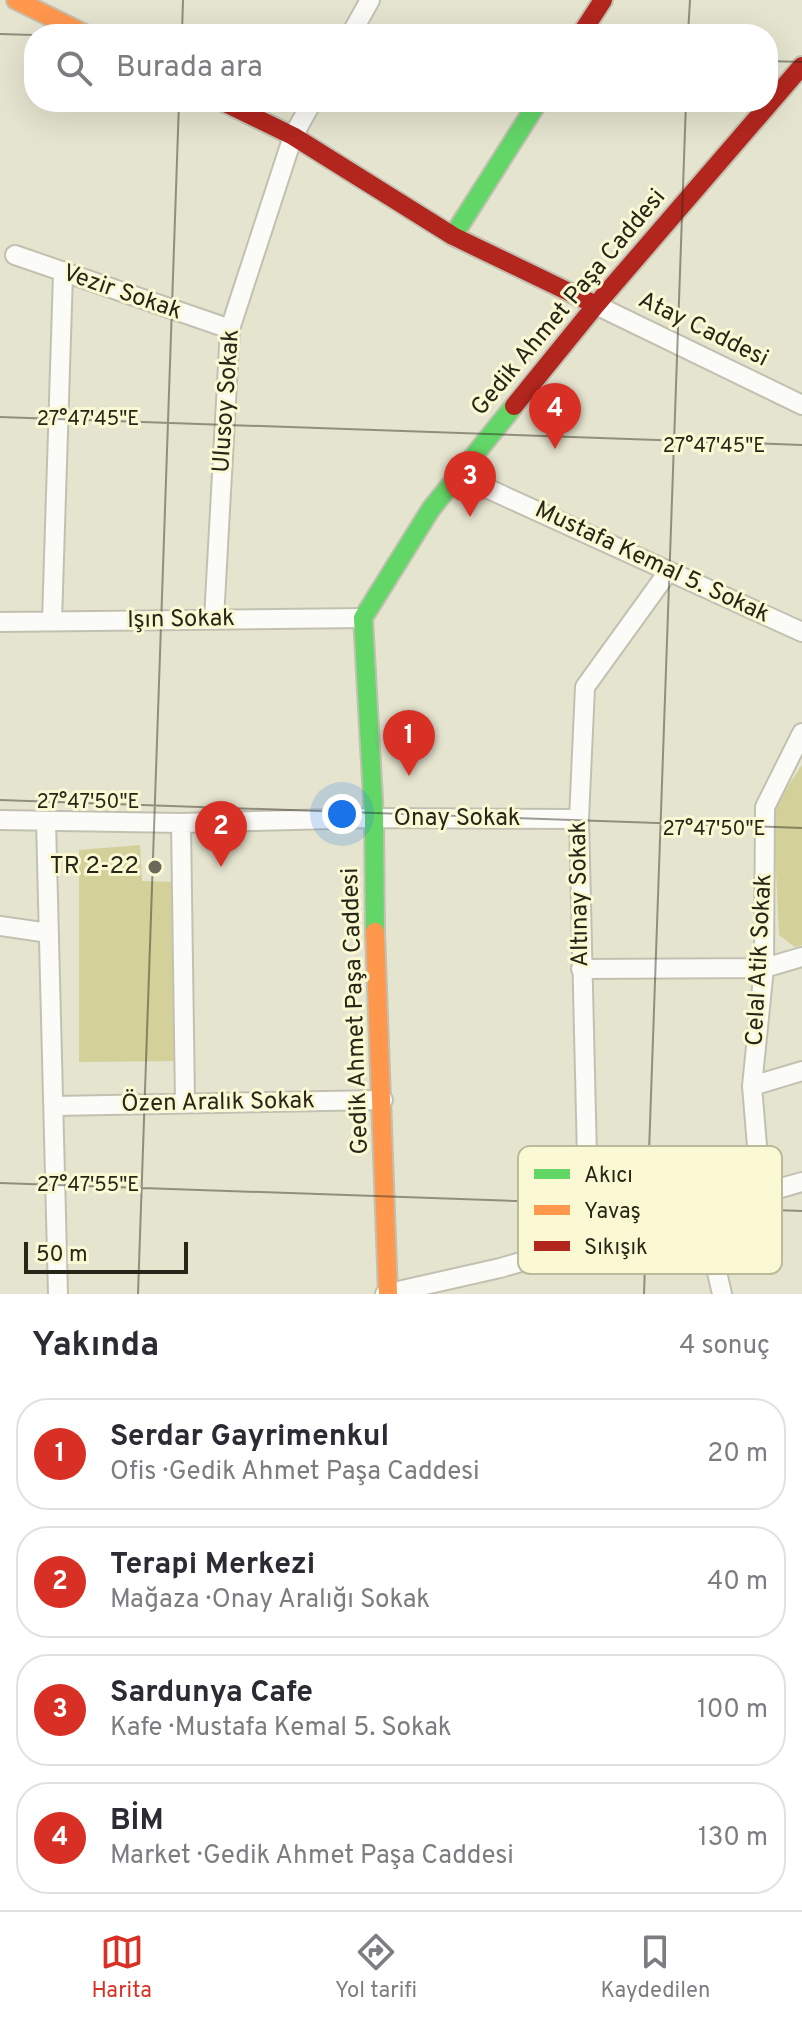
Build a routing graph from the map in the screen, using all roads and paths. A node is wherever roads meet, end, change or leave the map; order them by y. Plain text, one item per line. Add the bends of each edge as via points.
1 (16, 0) edge
2 (370, 0) edge
3 (603, 0) edge
4 (65, 24) edge
5 (357, 24) edge
6 (587, 24) edge
7 (802, 66) edge
8 (778, 94) edge
9 (244, 112) edge
10 (306, 112) edge
11 (532, 112) edge
12 (762, 112) edge
13 (293, 136) junction
14 (453, 236) junction
15 (15, 255) dead end
16 (63, 274) junction
17 (596, 305) junction
18 (230, 329) junction
19 (802, 405) edge
20 (458, 475) junction
21 (668, 572) junction
22 (363, 618) junction
23 (214, 619) junction
24 (52, 621) junction
25 (0, 622) edge
26 (802, 632) edge
27 (802, 733) edge
28 (374, 818) junction
29 (579, 819) junction
30 (0, 820) edge
31 (46, 821) junction
32 (181, 823) junction
33 (0, 926) edge
34 (49, 933) junction
35 (802, 957) edge
36 (764, 968) junction
37 (581, 969) junction
38 (802, 1071) edge
39 (752, 1086) junction
40 (383, 1100) junction
41 (185, 1103) junction
42 (54, 1106) junction
43 (586, 1146) edge
44 (757, 1146) edge
45 (802, 1182) edge
46 (782, 1188) edge
47 (518, 1263) edge
48 (717, 1274) edge
49 (58, 1294) edge
50 (387, 1294) edge
51 (722, 1294) edge

1 - 4 street
2 - 5 street
3 - 6 street
7 - 8 street, Gedik Ahmet Paşa Caddesi
9 - 13 street, Atay Caddesi
10 - 13 street, Ulusoy Sokak
11 - 14 street
12 - 17 street, Gedik Ahmet Paşa Caddesi
13 - 14 street, Atay Caddesi
13 - 18 street, Ulusoy Sokak
14 - 17 street, Atay Caddesi
15 - 16 street, Vezir Sokak
16 - 18 street, Vezir Sokak
16 - 24 street
17 - 19 street, Atay Caddesi
17 - 20 street, Gedik Ahmet Paşa Caddesi
18 - 23 street, Ulusoy Sokak
20 - 21 street, Mustafa Kemal 5. Sokak
20 - 22 street, Gedik Ahmet Paşa Caddesi
21 - 26 street, Mustafa Kemal 5. Sokak
21 - 29 street, Altınay Sokak via 585,687
22 - 23 street, Işın Sokak
22 - 28 street, Gedik Ahmet Paşa Caddesi
23 - 24 street, Işın Sokak
24 - 25 street, Işın Sokak
27 - 36 street, Celal Atik Sokak via 765,807
28 - 29 street, Onay Sokak
28 - 32 street, Onay Sokak
28 - 40 street, Gedik Ahmet Paşa Caddesi
29 - 37 street, Altınay Sokak
30 - 31 street, Onay Sokak
31 - 32 street, Onay Sokak
31 - 34 street
32 - 41 street
33 - 34 street
34 - 42 street
35 - 36 street
36 - 37 street
36 - 39 street, Celal Atik Sokak
37 - 43 street, Altınay Sokak
38 - 39 street
39 - 44 street, Celal Atik Sokak
40 - 41 street, Özen Aralık Sokak
40 - 50 street, Gedik Ahmet Paşa Caddesi
41 - 42 street, Özen Aralık Sokak
42 - 49 street
45 - 46 street
47 - 50 street
48 - 51 street

